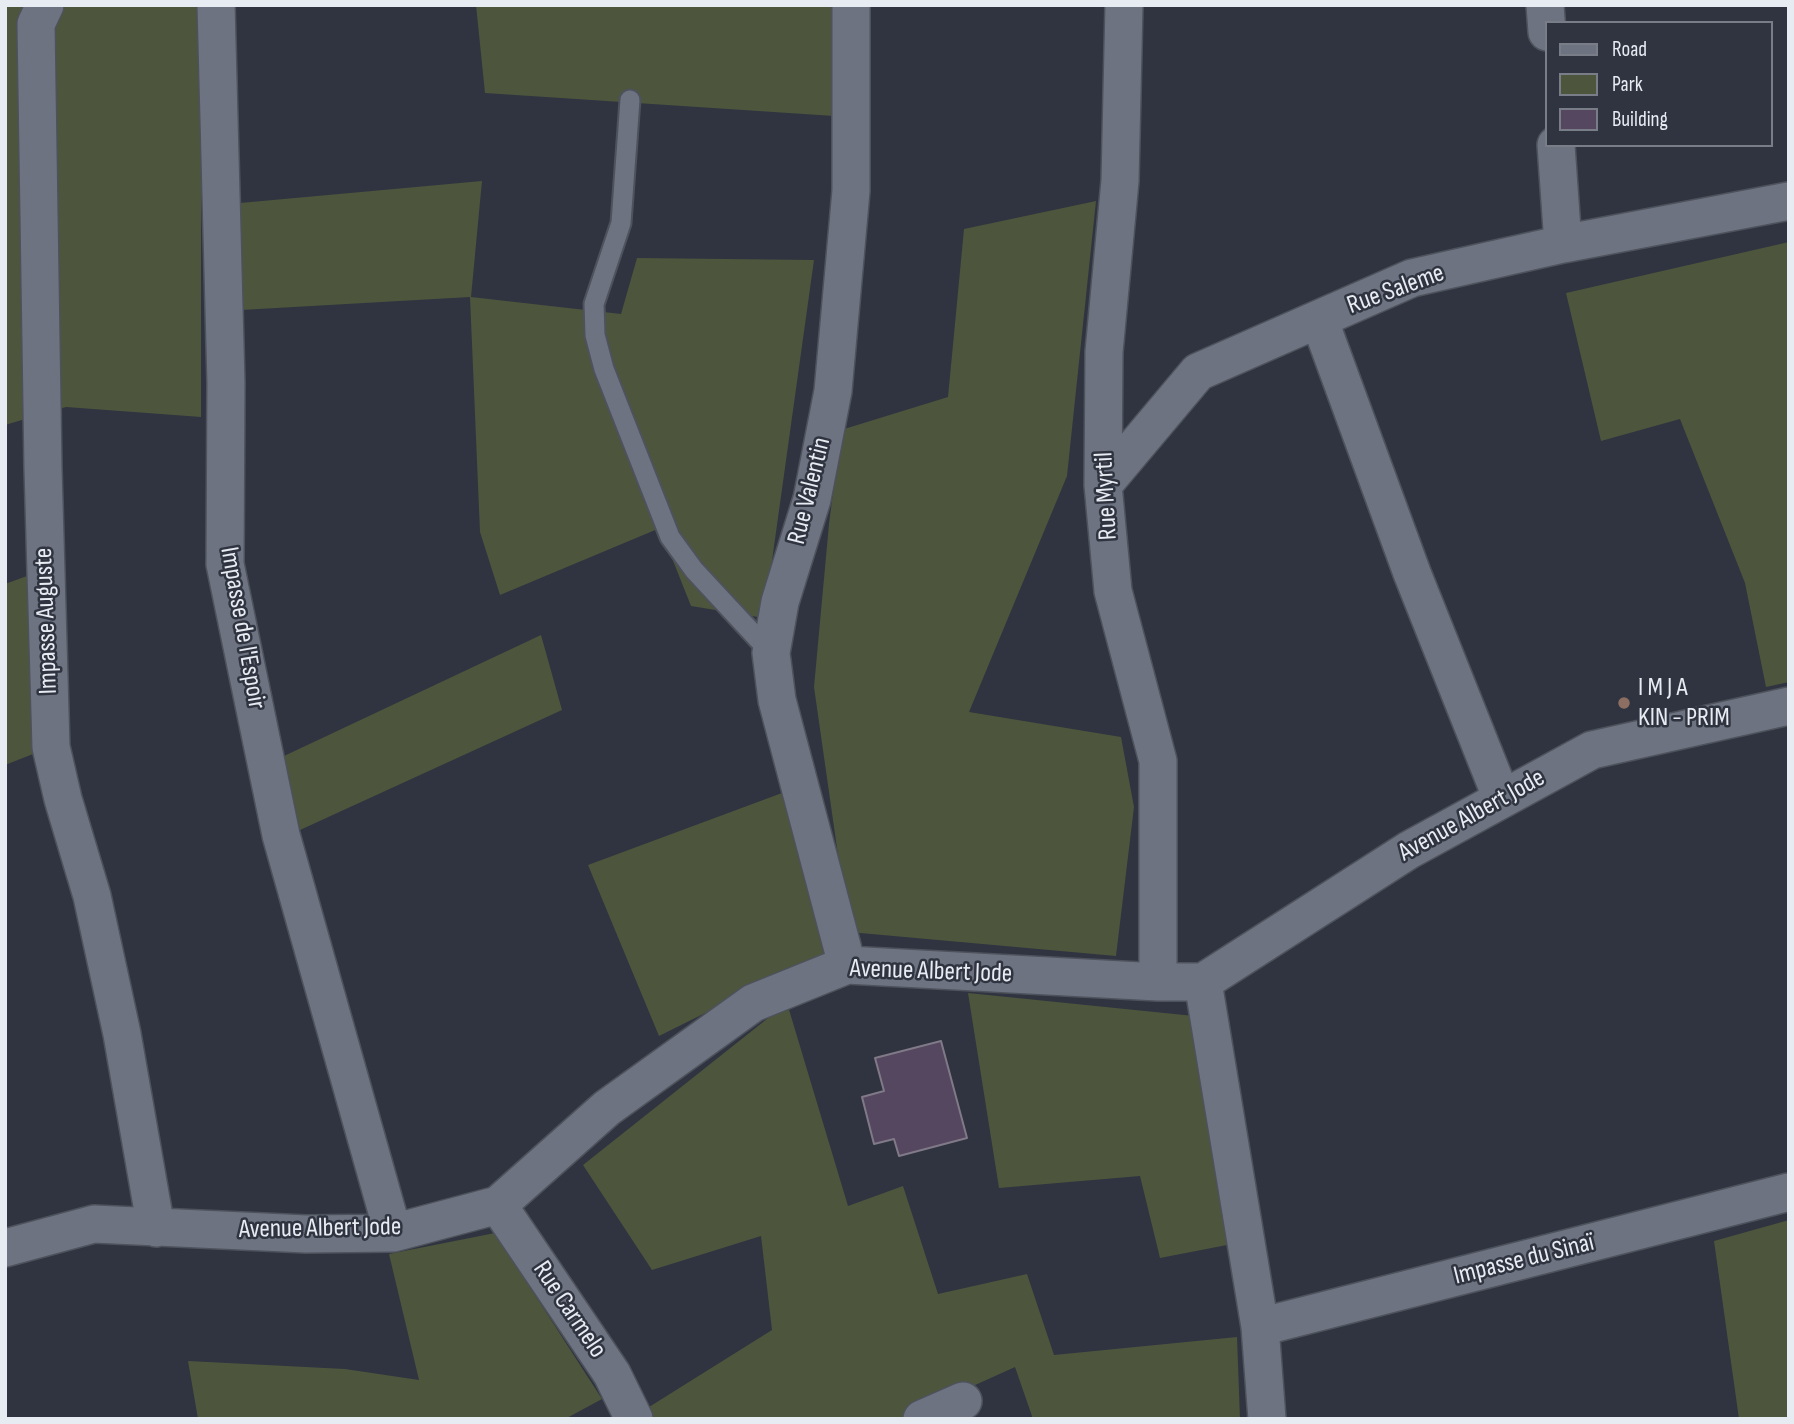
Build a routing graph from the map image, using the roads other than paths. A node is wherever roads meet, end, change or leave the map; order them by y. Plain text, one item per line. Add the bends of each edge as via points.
1 (45, 5) edge
2 (216, 5) edge
3 (851, 5) edge
4 (1124, 5) edge
5 (630, 100) dead end
6 (1556, 147) edge
7 (1789, 201) edge
8 (1563, 244) junction
9 (1319, 319) junction
10 (1103, 485) junction
11 (771, 653) junction
12 (1789, 706) edge
13 (1502, 799) junction
14 (848, 965) junction
15 (1158, 982) junction
16 (1203, 982) junction
17 (1789, 1192) edge
18 (498, 1205) junction
19 (156, 1228) junction
20 (393, 1233) junction
21 (5, 1248) edge
22 (1260, 1327) junction
23 (963, 1401) dead end
24 (634, 1419) edge
25 (922, 1419) edge
26 (1267, 1419) edge

1 - 19 street, Impasse Auguste via 36,24 51,747 92,896
2 - 20 street, Impasse de l'Espoir via 226,383 225,564 281,835
3 - 11 street, Rue Valentin via 851,191 833,391 812,499 780,602
4 - 10 street, Rue Myrtil via 1120,181 1104,352
5 - 11 lane via 621,223 594,304 595,335 670,537 712,592
6 - 8 street
7 - 8 street, Rue Saleme
8 - 9 street, Rue Saleme via 1412,278
9 - 10 street, Rue Saleme via 1198,372
9 - 13 street via 1412,573
10 - 15 street, Rue Myrtil via 1113,591 1158,761
11 - 14 street, Rue Valentin via 777,700
12 - 13 street, Avenue Albert Jode via 1592,750
13 - 16 street, Avenue Albert Jode via 1409,850
14 - 15 street, Avenue Albert Jode
14 - 18 street, Avenue Albert Jode via 753,1003 607,1108
15 - 16 street, Avenue Albert Jode
16 - 22 street
17 - 22 street, Impasse du Sinaï
18 - 20 street, Avenue Albert Jode
18 - 24 street, Rue Carmelo via 612,1374
19 - 20 street, Avenue Albert Jode
19 - 21 street, Avenue Albert Jode via 94,1224
22 - 26 street
23 - 25 street

